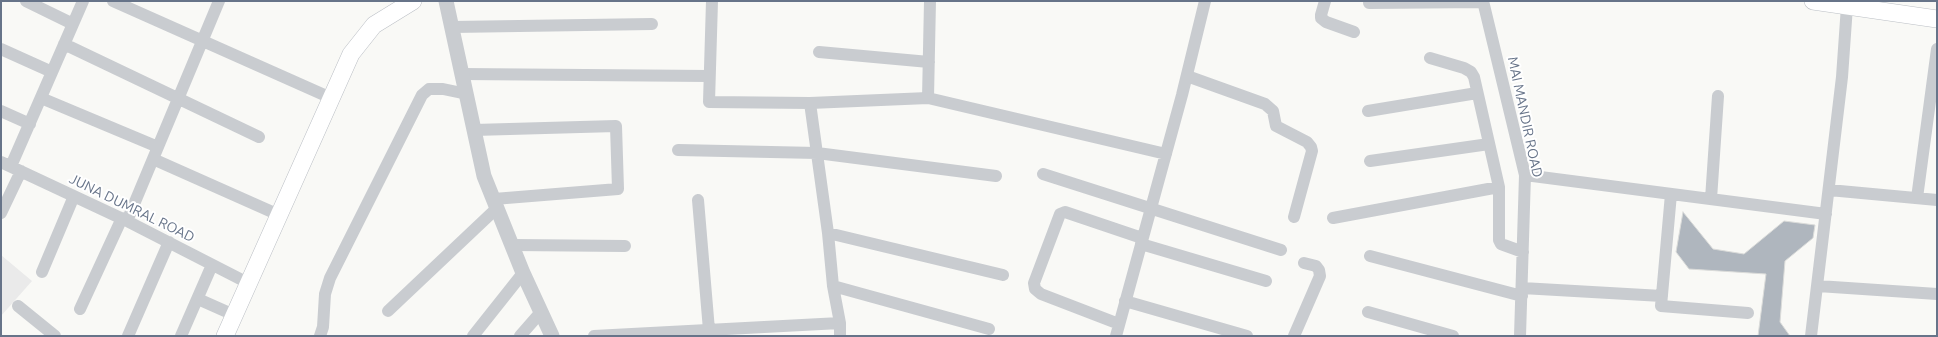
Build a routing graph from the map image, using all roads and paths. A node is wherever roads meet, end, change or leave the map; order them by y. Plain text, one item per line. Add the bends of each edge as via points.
1 (26, 1) edge
2 (83, 1) edge
3 (113, 1) edge
4 (219, 1) edge
5 (413, 1) edge
6 (446, 1) edge
7 (712, 1) edge
8 (930, 1) edge
9 (1205, 1) edge
10 (1325, 1) edge
11 (1812, 1) edge
12 (1483, 2) edge
13 (1369, 3) dead end
14 (1847, 6) junction
15 (1937, 19) edge
16 (73, 24) junction
17 (652, 24) dead end
18 (452, 27) junction
19 (1354, 32) dead end
20 (203, 40) junction
21 (64, 44) junction
22 (1937, 48) edge
23 (1, 49) edge
24 (819, 52) dead end
25 (1430, 58) dead end
26 (929, 62) junction
27 (52, 72) junction
28 (462, 74) junction
29 (708, 76) junction
30 (1187, 76) junction
31 (1477, 93) junction
32 (466, 94) junction
33 (1718, 96) dead end
34 (41, 98) junction
35 (178, 98) junction
36 (331, 98) junction
37 (928, 98) junction
38 (810, 103) junction
39 (1, 111) edge
40 (1368, 111) dead end
41 (30, 124) junction
42 (474, 130) junction
43 (259, 137) dead end
44 (1489, 144) junction
45 (158, 147) junction
46 (678, 150) dead end
47 (817, 153) junction
48 (1166, 154) junction
49 (153, 159) junction
50 (1370, 161) dead end
51 (11, 166) edge
52 (1043, 174) dead end
53 (996, 176) dead end
54 (1525, 176) junction
55 (1499, 187) junction
56 (1829, 190) junction
57 (1671, 194) junction
58 (74, 196) junction
59 (1917, 198) junction
60 (1711, 199) junction
61 (698, 200) dead end
62 (1937, 200) edge
63 (496, 203) junction
64 (1150, 209) junction
65 (1, 213) edge
66 (1826, 214) junction
67 (279, 215) junction
68 (1294, 217) dead end
69 (1333, 218) dead end
70 (125, 219) junction
71 (828, 233) junction
72 (1142, 241) junction
73 (169, 242) junction
74 (513, 245) junction
75 (625, 246) dead end
76 (1281, 250) dead end
77 (1523, 252) junction
78 (1370, 256) dead end
79 (1304, 263) dead end
80 (212, 265) junction
81 (42, 272) dead end
82 (523, 273) junction
83 (1003, 275) dead end
84 (1266, 281) dead end
85 (248, 283) junction
86 (833, 286) junction
87 (1818, 286) junction
88 (1522, 292) junction
89 (1937, 294) edge
90 (1662, 296) junction
91 (198, 299) junction
92 (1125, 301) junction
93 (18, 306) dead end
94 (80, 309) dead end
95 (388, 311) dead end
96 (541, 312) junction
97 (1368, 312) dead end
98 (1748, 313) dead end
99 (234, 315) junction
100 (1119, 324) junction
101 (989, 329) dead end
102 (709, 330) junction
103 (842, 332) edge
104 (55, 336) edge
105 (128, 336) edge
106 (181, 336) edge
107 (225, 336) edge
108 (320, 336) edge
109 (473, 336) edge
110 (520, 336) edge
111 (552, 336) edge
112 (594, 336) edge
113 (1116, 336) edge
114 (1247, 336) edge
115 (1294, 336) edge
116 (1453, 336) edge
117 (1520, 336) edge
118 (1811, 336) edge

1 - 16 street
2 - 16 street
3 - 20 street
4 - 20 street
5 - 36 main road via 374,25 351,54
6 - 18 street
7 - 29 street
8 - 26 street
9 - 30 street
10 - 19 street via 1321,18
11 - 14 main road
12 - 13 street
12 - 54 street, MAI MANDIR ROAD
14 - 15 main road
14 - 56 street
16 - 21 street
17 - 18 street
18 - 28 street
20 - 35 street
20 - 36 street
21 - 27 street
21 - 35 street
22 - 59 street
23 - 27 street
24 - 26 street
25 - 31 street via 1471,72
26 - 37 street
27 - 34 street
28 - 29 street
28 - 32 street
29 - 38 street via 709,102
30 - 48 street
30 - 68 street via 1265,104 1273,111 1276,126 1311,147
31 - 40 street
31 - 44 street
32 - 42 street
32 - 108 street via 429,89 422,95 330,278 325,294
33 - 60 street
34 - 41 street
34 - 45 street
35 - 43 street
35 - 45 street
36 - 67 main road
37 - 38 street
37 - 48 street
38 - 47 street
39 - 41 street
41 - 51 street
42 - 63 street via 484,176
42 - 63 street via 616,126 618,189
44 - 50 street
44 - 55 street
45 - 49 street
46 - 47 street
47 - 53 street
47 - 71 street
48 - 64 street
49 - 67 street
49 - 70 street
51 - 58 street, JUNA DUMRAL ROAD
51 - 65 street
52 - 64 street
54 - 57 street
54 - 77 street, MAI MANDIR ROAD
55 - 69 street
55 - 77 street via 1499,240 1502,244
56 - 59 street
56 - 66 street
57 - 60 street
57 - 90 street
58 - 70 street, JUNA DUMRAL ROAD
58 - 81 street
59 - 62 street
60 - 66 street
61 - 102 street
63 - 74 street
63 - 95 street
64 - 72 street
64 - 76 street
66 - 87 street
67 - 85 main road
70 - 73 street, JUNA DUMRAL ROAD
70 - 94 street
71 - 83 street
71 - 86 street
72 - 84 street
72 - 92 street
72 - 100 street via 1065,212 1060,214 1034,283 1035,289 1041,294
73 - 80 street, JUNA DUMRAL ROAD
73 - 105 street
74 - 75 street
74 - 82 street
77 - 88 street, MAI MANDIR ROAD
78 - 88 street
79 - 115 street via 1316,266 1320,276
80 - 85 street, JUNA DUMRAL ROAD
80 - 91 street
82 - 96 street
82 - 109 street
85 - 99 main road
86 - 101 street
86 - 103 street
87 - 89 street
87 - 118 street
88 - 90 street
88 - 117 street, MAI MANDIR ROAD
90 - 98 street via 1661,306
91 - 99 street
91 - 106 street
92 - 100 street
92 - 114 street
93 - 104 street
96 - 110 street
96 - 111 street
97 - 116 street
99 - 107 main road
100 - 113 street
102 - 103 street
102 - 112 street

